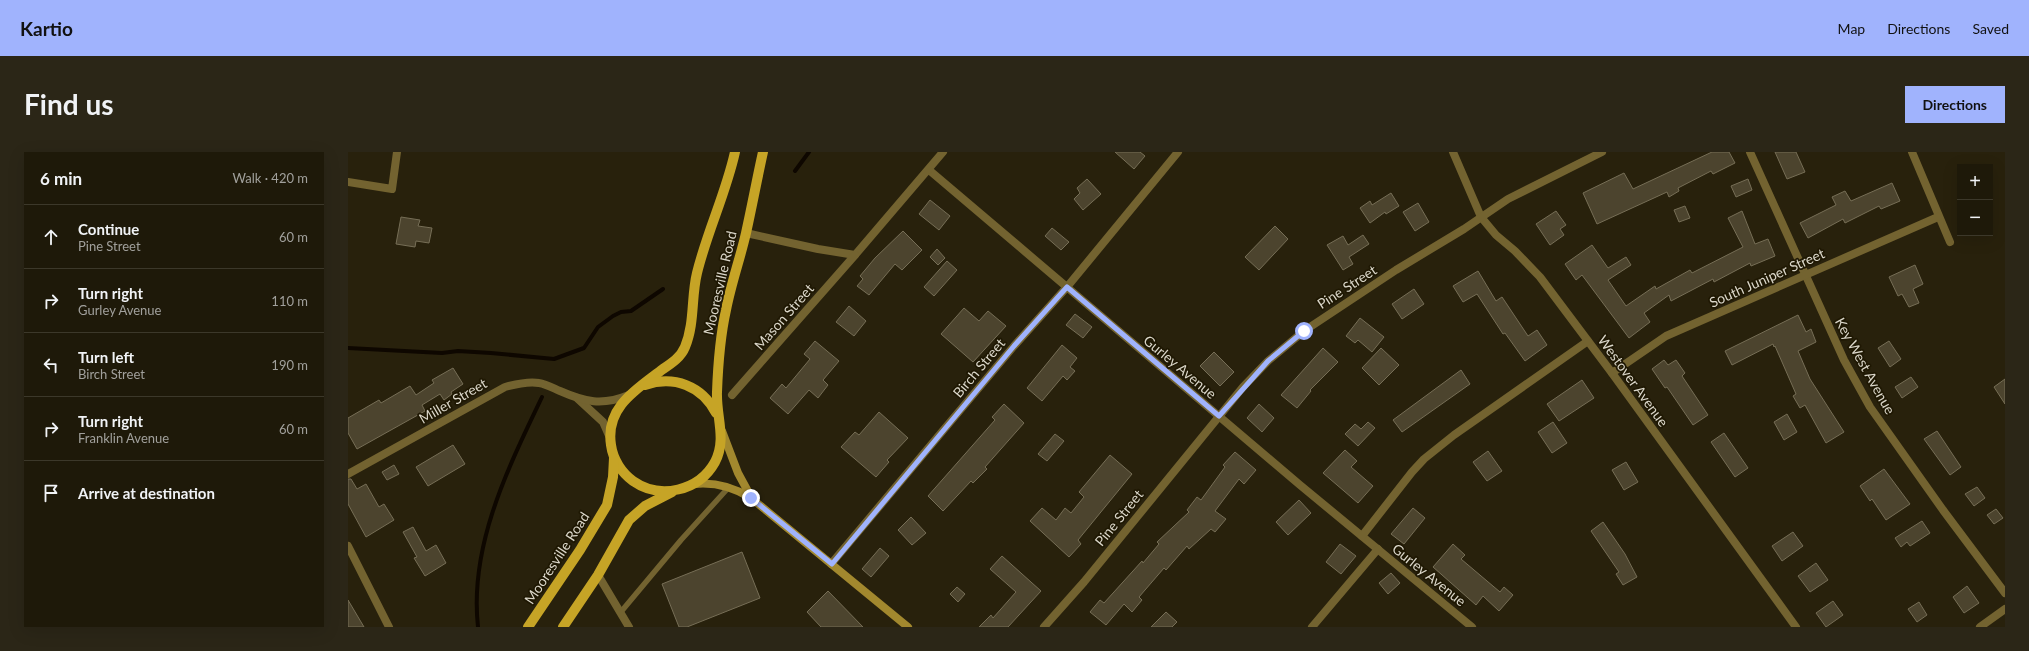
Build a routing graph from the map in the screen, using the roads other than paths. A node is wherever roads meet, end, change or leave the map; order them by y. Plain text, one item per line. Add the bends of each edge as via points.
1 (397, 152) edge
2 (735, 152) edge
3 (763, 152) edge
4 (943, 152) edge
5 (1178, 152) edge
6 (1453, 152) edge
7 (1602, 152) edge
8 (1750, 152) edge
9 (1912, 152) edge
10 (929, 170) junction
11 (348, 182) edge
12 (1481, 217) junction
13 (1938, 217) junction
14 (746, 233) junction
15 (1950, 242) dead end
16 (855, 255) junction
17 (1804, 276) junction
18 (1067, 287) junction
19 (1588, 341) junction
20 (1612, 373) junction
21 (632, 392) junction
22 (732, 395) dead end
23 (577, 398) junction
24 (1219, 416) junction
25 (720, 426) junction
26 (610, 440) junction
27 (614, 456) junction
28 (348, 474) edge
29 (695, 484) junction
30 (729, 487) junction
31 (673, 491) junction
32 (751, 498) junction
33 (1362, 536) junction
34 (348, 546) edge
35 (1378, 549) junction
36 (832, 564) junction
37 (598, 575) junction
38 (2005, 593) edge
39 (2005, 609) edge
40 (620, 613) junction
41 (389, 627) edge
42 (528, 627) edge
43 (563, 627) edge
44 (629, 627) edge
45 (908, 627) edge
46 (1044, 627) edge
47 (1312, 627) edge
48 (1472, 627) edge
49 (1796, 627) edge
50 (1980, 627) edge

1 - 11 street via 392,190
2 - 21 main road, Mooresville Road via 729,178 700,260 686,344 676,359
3 - 14 main road, Mooresville Road
4 - 10 street, Mason Street
5 - 18 street, Birch Street
6 - 12 street, Westover Avenue
7 - 12 street, Pine Street via 1508,199
8 - 17 street, Key West Avenue
9 - 13 street
10 - 16 street, Mason Street
10 - 18 street, Gurley Avenue
12 - 19 street, Westover Avenue via 1540,277
12 - 24 street, Pine Street via 1304,331 1268,361
13 - 15 street
13 - 17 street, South Juniper Street
14 - 16 street via 818,250
14 - 25 main road, Mooresville Road via 726,309 721,340 717,397
16 - 22 street, Mason Street
17 - 20 street, South Juniper Street via 1666,336
17 - 38 street, Key West Avenue via 1844,360 1870,407
18 - 24 street, Gurley Avenue
18 - 36 street, Birch Street via 1014,346
19 - 20 street, Westover Avenue
19 - 33 street via 1454,434 1424,459
20 - 49 street, Westover Avenue
21 - 23 street, Miller Street via 603,403
21 - 25 main road via 661,381 686,384 707,399
21 - 26 main road, Mooresville Road via 614,416
23 - 26 street, Miller Street via 602,422
23 - 28 street, Miller Street via 539,383 505,387
24 - 33 street, Gurley Avenue
24 - 46 street, Pine Street via 1084,582
25 - 29 main road, Mooresville Road via 721,446 716,461 707,474
25 - 32 street via 738,473
26 - 27 main road, Mooresville Road
27 - 31 main road, Mooresville Road via 627,476 641,486 656,491
27 - 42 main road, Mooresville Road via 607,505
29 - 30 street via 711,483
29 - 31 main road, Mooresville Road
30 - 32 street
30 - 40 lane
31 - 37 main road, Mooresville Road via 645,506 629,520
32 - 36 street
33 - 35 street, Gurley Avenue
34 - 41 street
35 - 47 street
35 - 48 street, Gurley Avenue
36 - 45 street
37 - 40 street
37 - 43 main road, Mooresville Road
39 - 50 street
40 - 44 street

